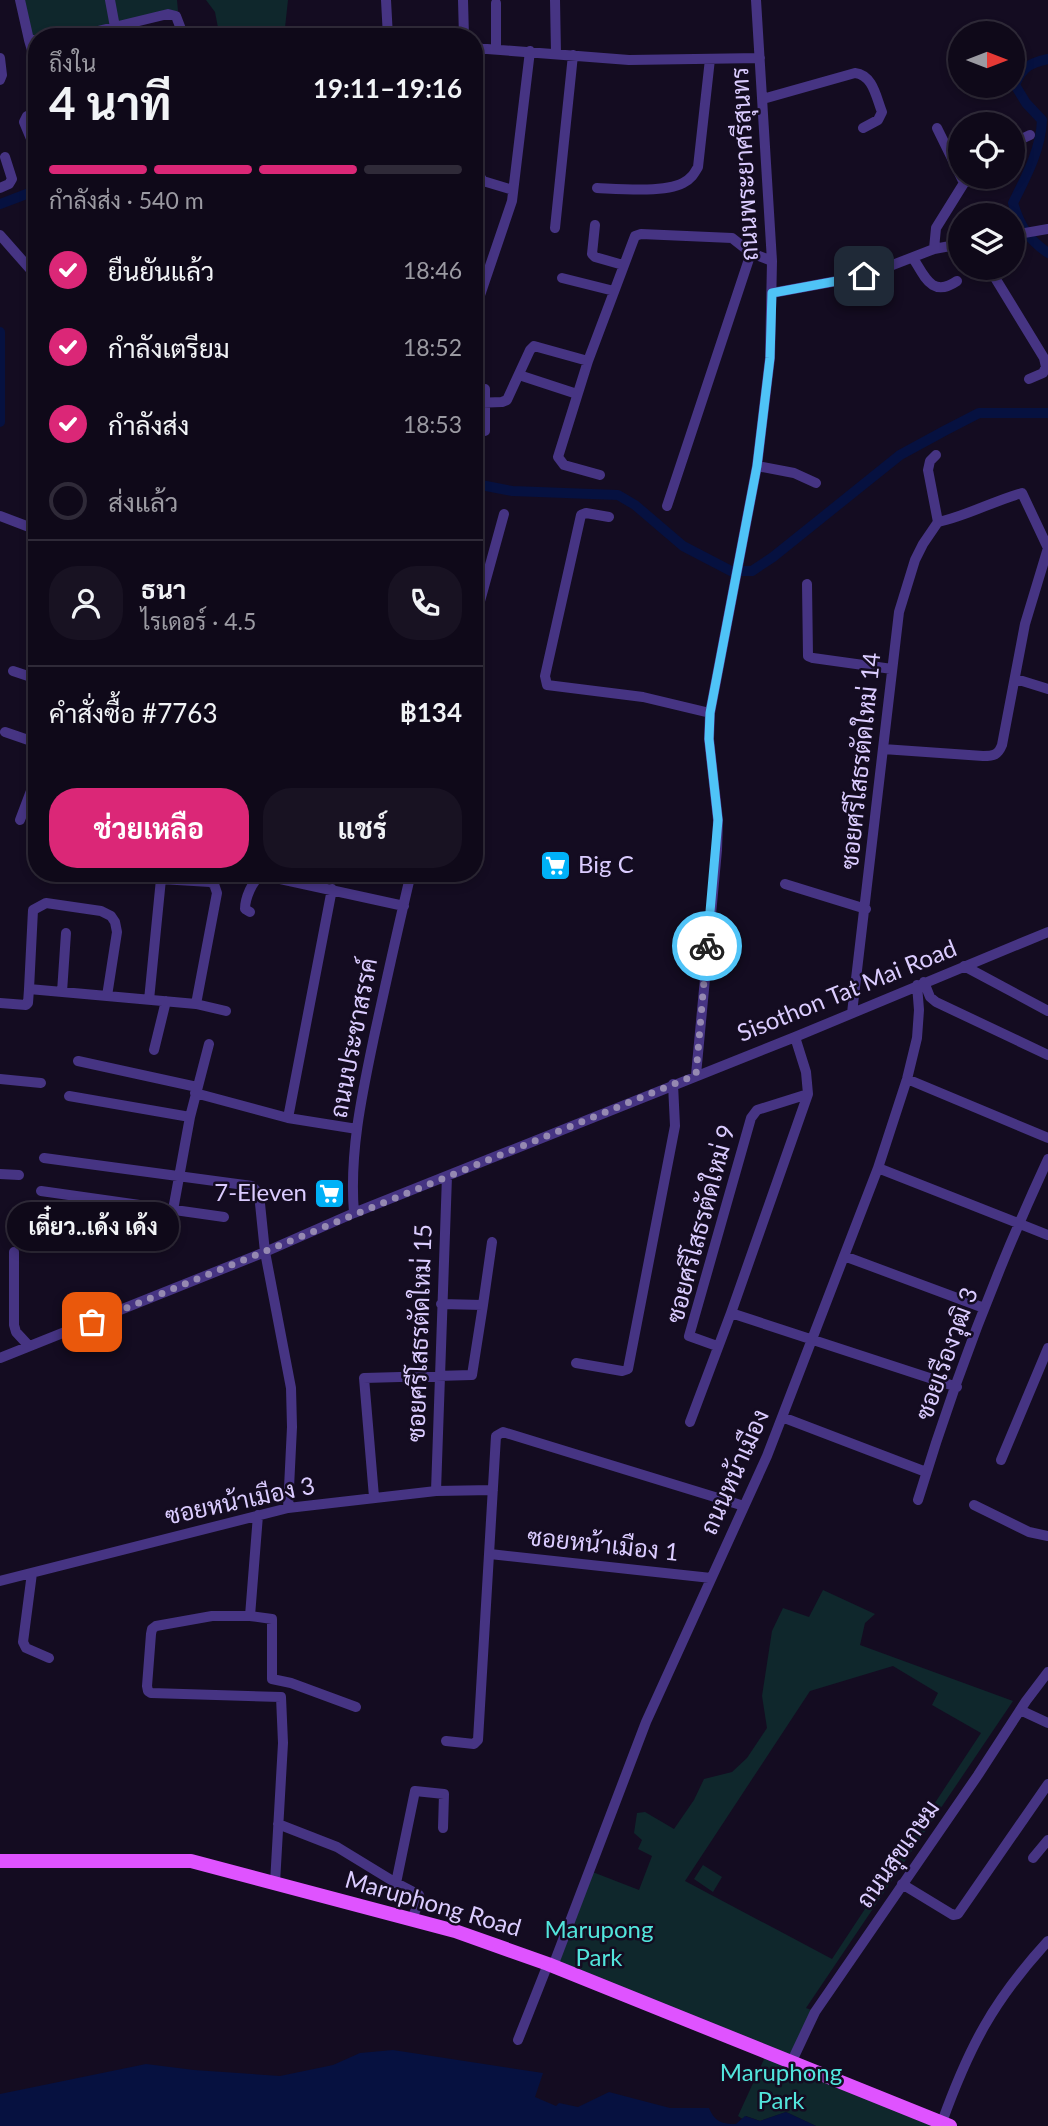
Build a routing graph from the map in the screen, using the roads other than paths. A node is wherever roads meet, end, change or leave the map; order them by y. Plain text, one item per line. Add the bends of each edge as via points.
1 (20, 0) edge
2 (110, 0) edge
3 (386, 0) edge
4 (463, 0) edge
5 (555, 0) edge
6 (756, 0) edge
7 (496, 3) dead end
8 (115, 27) junction
9 (29, 28) edge
10 (111, 28) edge
11 (181, 28) edge
12 (388, 28) edge
13 (464, 28) edge
14 (483, 48) edge
15 (496, 49) junction
16 (530, 51) junction
17 (556, 53) junction
18 (573, 55) junction
19 (0, 58) edge
20 (760, 58) junction
21 (709, 59) junction
22 (0, 79) edge
23 (763, 99) junction
24 (28, 116) edge
25 (863, 128) dead end
26 (937, 128) dead end
27 (28, 132) edge
28 (1030, 135) dead end
29 (1025, 137) edge
30 (948, 150) edge
31 (5, 157) dead end
32 (483, 181) edge
33 (0, 188) edge
34 (597, 188) dead end
35 (960, 189) edge
36 (513, 190) junction
37 (595, 225) dead end
38 (555, 228) dead end
39 (1047, 229) edge
40 (1025, 233) edge
41 (0, 235) edge
42 (948, 246) edge
43 (934, 249) junction
44 (751, 253) junction
45 (913, 257) junction
46 (772, 261) junction
47 (623, 265) junction
48 (28, 267) edge
49 (562, 278) dead end
50 (996, 280) edge
51 (957, 281) dead end
52 (483, 287) edge
53 (614, 291) junction
54 (772, 293) junction
55 (588, 361) junction
56 (519, 375) junction
57 (1029, 379) dead end
58 (485, 389) dead end
59 (483, 394) edge
60 (577, 394) junction
61 (483, 402) edge
62 (483, 419) edge
63 (485, 430) dead end
64 (936, 456) dead end
65 (757, 466) junction
66 (600, 475) dead end
67 (816, 483) dead end
68 (667, 506) dead end
69 (504, 513) dead end
70 (0, 516) edge
71 (609, 517) dead end
72 (938, 522) junction
73 (28, 527) edge
74 (807, 584) dead end
75 (483, 590) edge
76 (892, 669) junction
77 (13, 671) dead end
78 (28, 676) edge
79 (1016, 679) junction
80 (1048, 689) edge
81 (710, 713) junction
82 (5, 732) dead end
83 (28, 740) edge
84 (883, 749) junction
85 (28, 799) edge
86 (20, 820) dead end
87 (161, 882) edge
88 (210, 882) edge
89 (254, 882) edge
90 (297, 882) edge
91 (409, 882) edge
92 (785, 884) dead end
93 (332, 889) junction
94 (404, 906) junction
95 (866, 909) junction
96 (250, 912) dead end
97 (1048, 932) edge
98 (66, 933) dead end
99 (964, 965) junction
100 (921, 983) junction
101 (29, 989) junction
102 (62, 992) junction
103 (107, 996) junction
104 (149, 1000) junction
105 (166, 1001) junction
106 (0, 1003) edge
107 (196, 1004) junction
108 (226, 1011) dead end
109 (1048, 1012) edge
110 (852, 1013) junction
111 (795, 1037) junction
112 (209, 1044) dead end
113 (154, 1049) dead end
114 (1048, 1055) edge
115 (78, 1061) dead end
116 (696, 1075) junction
117 (0, 1079) edge
118 (907, 1079) junction
119 (41, 1083) dead end
120 (673, 1084) junction
121 (196, 1090) junction
122 (808, 1094) junction
123 (69, 1097) dead end
124 (190, 1116) junction
125 (288, 1118) junction
126 (357, 1129) junction
127 (1048, 1138) edge
128 (44, 1158) dead end
129 (1048, 1158) edge
130 (878, 1168) junction
131 (0, 1174) edge
132 (19, 1175) dead end
133 (178, 1176) junction
134 (447, 1176) junction
135 (41, 1191) dead end
136 (173, 1210) junction
137 (355, 1213) junction
138 (224, 1217) dead end
139 (1018, 1223) junction
140 (1048, 1235) edge
141 (492, 1242) dead end
142 (14, 1252) dead end
143 (265, 1252) junction
144 (844, 1256) junction
145 (441, 1304) junction
146 (483, 1305) junction
147 (984, 1308) junction
148 (731, 1313) junction
149 (811, 1340) junction
150 (29, 1346) junction
151 (717, 1346) junction
152 (1048, 1348) edge
153 (0, 1358) edge
154 (576, 1363) dead end
155 (439, 1377) junction
156 (957, 1387) junction
157 (782, 1417) junction
158 (690, 1422) dead end
159 (1001, 1460) dead end
160 (926, 1472) junction
161 (493, 1490) junction
162 (436, 1491) junction
163 (374, 1497) junction
164 (918, 1500) dead end
165 (974, 1504) dead end
166 (744, 1506) junction
167 (288, 1508) junction
168 (258, 1515) junction
169 (1048, 1536) edge
170 (490, 1554) junction
171 (32, 1573) junction
172 (711, 1578) junction
173 (0, 1581) edge
174 (250, 1616) junction
175 (49, 1658) dead end
176 (1048, 1672) edge
177 (281, 1681) junction
178 (281, 1697) junction
179 (356, 1707) dead end
180 (1020, 1710) junction
181 (1048, 1723) edge
182 (446, 1741) dead end
183 (1048, 1784) edge
184 (278, 1824) junction
185 (443, 1828) dead end
186 (1048, 1840) edge
187 (1032, 1858) dead end
188 (0, 1861) edge
189 (275, 1883) junction
190 (396, 1883) junction
191 (902, 1884) junction
192 (412, 1919) junction
193 (1048, 1941) edge
194 (550, 1965) junction
195 (518, 2040) dead end
196 (791, 2063) junction
197 (946, 2124) edge

1 - 9 street
2 - 8 street
3 - 12 street
4 - 13 street
5 - 17 street
6 - 20 street, ถนนพระยาศรีสุนทร
7 - 15 street
8 - 10 street
8 - 11 street via 168,14 176,16
14 - 15 street
15 - 16 street
16 - 17 street
16 - 36 street
17 - 18 street
18 - 21 street
18 - 38 street
19 - 22 street
20 - 21 street
20 - 23 street, ถนนพระยาศรีสุนทร
21 - 34 street via 698,167 692,177 666,187
23 - 25 street via 862,74 882,112 878,120
23 - 46 street, ถนนพระยาศรีสุนทร
24 - 27 street via 24,122
26 - 30 street
28 - 29 street
31 - 33 street via 12,179
32 - 36 street
35 - 43 street via 936,228
36 - 52 street
37 - 47 street via 592,254
39 - 40 street
41 - 48 street
42 - 43 street
43 - 45 street
44 - 46 street
44 - 47 street via 732,238 640,234 632,240
44 - 68 street
45 - 51 street via 934,286 947,288
45 - 54 street via 855,279
46 - 54 street, ถนนพระยาศรีสุนทร
47 - 53 street
49 - 53 street
50 - 57 street via 1044,358 1043,373
53 - 55 street
54 - 65 street, ถนนพระยาศรีสุนทร via 770,358
55 - 56 street via 534,346
55 - 60 street
56 - 60 street
56 - 61 street via 507,400
58 - 59 street
60 - 66 street via 558,457 564,465
62 - 63 street
64 - 72 street via 928,470
65 - 67 street via 794,473
65 - 81 street, ถนนพระยาศรีสุนทร
69 - 75 street
70 - 73 street
71 - 81 street via 582,515 545,676 547,685 643,697
72 - 76 street, ซอยศรีโสธรตัดใหม่ 14 via 906,583
72 - 79 street via 1022,493 1048,548
74 - 76 street via 808,656
76 - 84 street, ซอยศรีโสธรตัดใหม่ 14
77 - 78 street
79 - 80 street
79 - 84 street via 999,753 983,756
81 - 116 street, ถนนพระยาศรีสุนทร via 717,850
82 - 83 street
84 - 95 street, ซอยศรีโสธรตัดใหม่ 14
85 - 86 street
87 - 104 street
88 - 107 street via 217,893
89 - 96 street via 245,903
90 - 93 street
91 - 94 street, ถนนประชาสรรค์
92 - 95 street
93 - 94 street
93 - 125 street
94 - 126 street, ถนนประชาสรรค์
95 - 110 street, ซอยศรีโสธรตัดใหม่ 14
97 - 99 street, Sisothon Tat Mai Road
98 - 102 street
99 - 100 street, Sisothon Tat Mai Road
99 - 109 street
100 - 110 street, Sisothon Tat Mai Road
100 - 114 street via 936,1002
100 - 118 street, ถนนหน้าเมือง via 919,1024
101 - 102 street
101 - 103 street via 33,910 46,903 101,911 115,922
101 - 106 street via 26,1005
102 - 103 street
103 - 104 street
104 - 105 street
105 - 107 street
105 - 113 street
107 - 108 street
110 - 111 street, Sisothon Tat Mai Road
111 - 116 street, Sisothon Tat Mai Road
111 - 122 street, ซอยศรีโสธรตัดใหม่ 9
112 - 121 street
115 - 121 street
116 - 120 street, Sisothon Tat Mai Road
117 - 119 street
118 - 127 street
118 - 130 street, ถนนหน้าเมือง
120 - 134 street, Sisothon Tat Mai Road
120 - 154 street via 673,1136 628,1369
121 - 124 street
121 - 125 street
122 - 148 street, ซอยศรีโสธรตัดใหม่ 9
122 - 151 street, ซอยศรีโสธรตัดใหม่ 9 via 757,1110 751,1118 689,1336
123 - 124 street
124 - 133 street
125 - 126 street
126 - 137 street, ถนนประชาสรรค์ via 352,1176
128 - 133 street
129 - 139 street, ซอยเรืองวุฒิ 3
130 - 139 street
130 - 144 street, ถนนหน้าเมือง
131 - 132 street
133 - 136 street
133 - 143 street via 256,1189
134 - 137 street, Sisothon Tat Mai Road
134 - 145 street, ซอยศรีโสธรตัดใหม่ 15
135 - 136 street
136 - 138 street
137 - 143 street, Sisothon Tat Mai Road
139 - 140 street
139 - 147 street, ซอยเรืองวุฒิ 3
141 - 146 street
142 - 150 street via 14,1325
143 - 150 street, Sisothon Tat Mai Road
143 - 167 street via 291,1388
144 - 147 street
144 - 149 street, ถนนหน้าเมือง
145 - 146 street
145 - 155 street, ซอยศรีโสธรตัดใหม่ 15
146 - 155 street via 472,1375
147 - 156 street, ซอยเรืองวุฒิ 3
148 - 149 street
148 - 151 street, ซอยศรีโสธรตัดใหม่ 9
149 - 156 street
149 - 157 street, ถนนหน้าเมือง
150 - 153 street, Sisothon Tat Mai Road
151 - 158 street, ซอยศรีโสธรตัดใหม่ 9
152 - 159 street
155 - 162 street, ซอยศรีโสธรตัดใหม่ 15
155 - 163 street via 363,1378
156 - 160 street, ซอยเรืองวุฒิ 3
157 - 160 street
157 - 166 street, ถนนหน้าเมือง
160 - 164 street, ซอยเรืองวุฒิ 3
161 - 162 street, ซอยหน้าเมือง 3
161 - 166 street via 496,1436 503,1432
161 - 170 street
162 - 163 street, ซอยหน้าเมือง 3
163 - 167 street, ซอยหน้าเมือง 3
165 - 169 street
166 - 172 street, ถนนหน้าเมือง
167 - 168 street, ซอยหน้าเมือง 3
168 - 171 street, ซอยหน้าเมือง 3
168 - 174 street
170 - 172 street, ซอยหน้าเมือง 1
170 - 182 street via 478,1740 474,1744
171 - 173 street, ซอยหน้าเมือง 3
171 - 175 street via 23,1642 26,1648
172 - 194 street, ถนนหน้าเมือง via 646,1722
174 - 177 street via 272,1619 271,1677
174 - 178 street via 212,1616 156,1626 151,1634 148,1691
176 - 180 street, ถนนสุขเกษม
177 - 178 street
177 - 179 street
178 - 184 street
180 - 181 street
180 - 191 street, ถนนสุขเกษม
183 - 191 street via 958,1914
184 - 189 street
184 - 190 street via 337,1847
185 - 190 street via 444,1794 415,1791
186 - 187 street
188 - 189 main road, Maruphong Road via 191,1861
189 - 192 main road, Maruphong Road
190 - 192 street via 419,1895
191 - 196 street, ถนนสุขเกษม via 815,2012
192 - 194 main road, Maruphong Road
193 - 197 street via 996,2004 967,2056
194 - 195 street, ถนนหน้าเมือง
194 - 196 main road, Maruphong Road
196 - 197 main road, Maruphong Road

